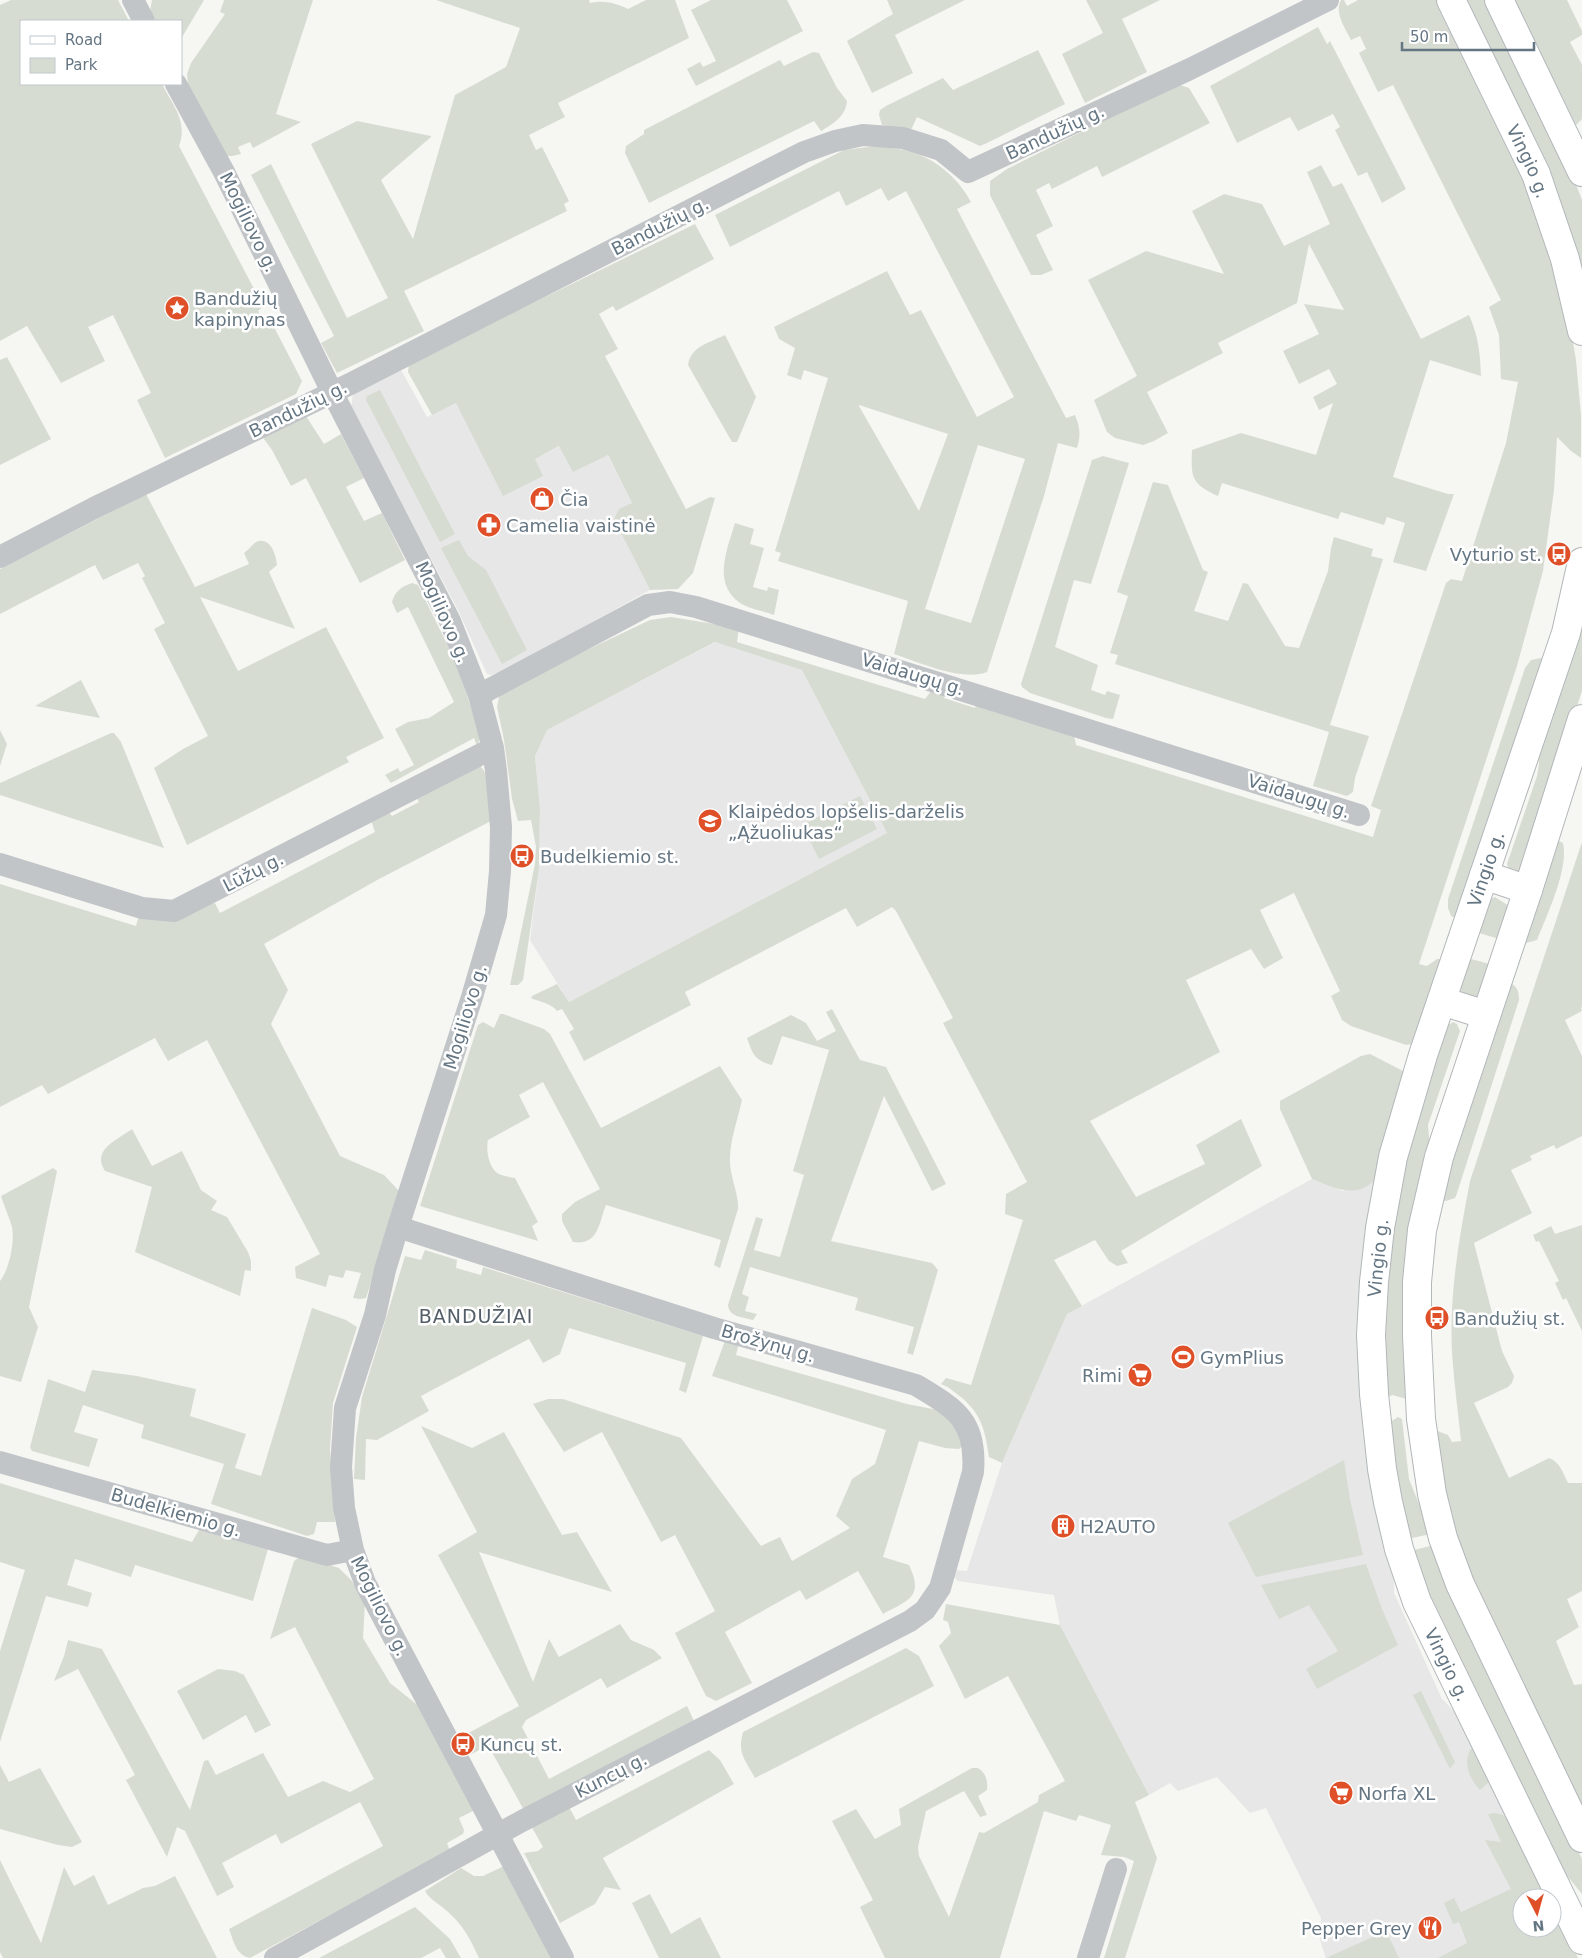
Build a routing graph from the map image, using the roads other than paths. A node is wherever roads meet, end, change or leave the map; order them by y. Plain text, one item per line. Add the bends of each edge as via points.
1 (133, 0) edge
2 (1328, 0) edge
3 (1451, 0) edge
4 (1499, 0) edge
5 (143, 20) edge
6 (177, 85) edge
7 (1582, 172) edge
8 (1582, 331) edge
9 (332, 392) junction
10 (0, 557) edge
11 (1582, 562) edge
12 (478, 695) junction
13 (1582, 719) edge
14 (493, 748) junction
15 (1359, 815) dead end
16 (0, 864) edge
17 (1484, 875) junction
18 (1528, 890) junction
19 (1442, 1001) junction
20 (1486, 1015) junction
21 (398, 1227) junction
22 (1421, 1418) junction
23 (1377, 1420) junction
24 (0, 1462) edge
25 (353, 1550) junction
26 (940, 1588) joint
27 (498, 1834) junction
28 (1582, 1838) edge
29 (1116, 1869) dead end
30 (1582, 1940) edge
31 (275, 1958) edge
32 (563, 1958) edge
33 (1088, 1958) edge

1 - 5 street
2 - 9 street, Bandužių g. via 1190,69 968,172 941,150 903,138 863,134 804,152
3 - 8 main road, Vingio g. via 1536,174 1565,259
4 - 7 main road
6 - 9 street, Mogiliovo g. via 224,172
9 - 10 street, Bandužių g.
9 - 12 street, Mogiliovo g. via 450,622
11 - 17 main road, Vingio g. via 1566,633
12 - 14 street, Mogiliovo g.
12 - 15 street, Vaidaugų g. via 648,605 670,602 696,606
13 - 18 main road
14 - 16 street, Lūžų g. via 174,911 142,908
14 - 21 street, Mogiliovo g. via 501,827 496,915
17 - 18 main road
17 - 19 main road, Vingio g.
18 - 20 main road
19 - 20 main road
19 - 23 main road, Vingio g. via 1393,1157 1380,1228 1371,1335
20 - 22 main road via 1438,1157 1422,1230 1416,1336
21 - 25 street, Mogiliovo g. via 384,1270 375,1315 345,1408 341,1467 344,1508
21 - 26 street, Brožynų g. via 714,1328 916,1385 943,1401 961,1417 970,1433 974,1455 973,1472
22 - 23 main road via 1403,1411 1392,1411
22 - 28 main road via 1432,1494 1460,1584
23 - 30 main road, Vingio g. via 1388,1502 1399,1549 1417,1602
24 - 25 street, Budelkiemio g. via 327,1555
25 - 27 street, Mogiliovo g. via 365,1583
26 - 27 street, Kuncų g. via 925,1610 910,1621
27 - 31 street, Kuncų g.
27 - 32 street, Mogiliovo g.
29 - 33 street

